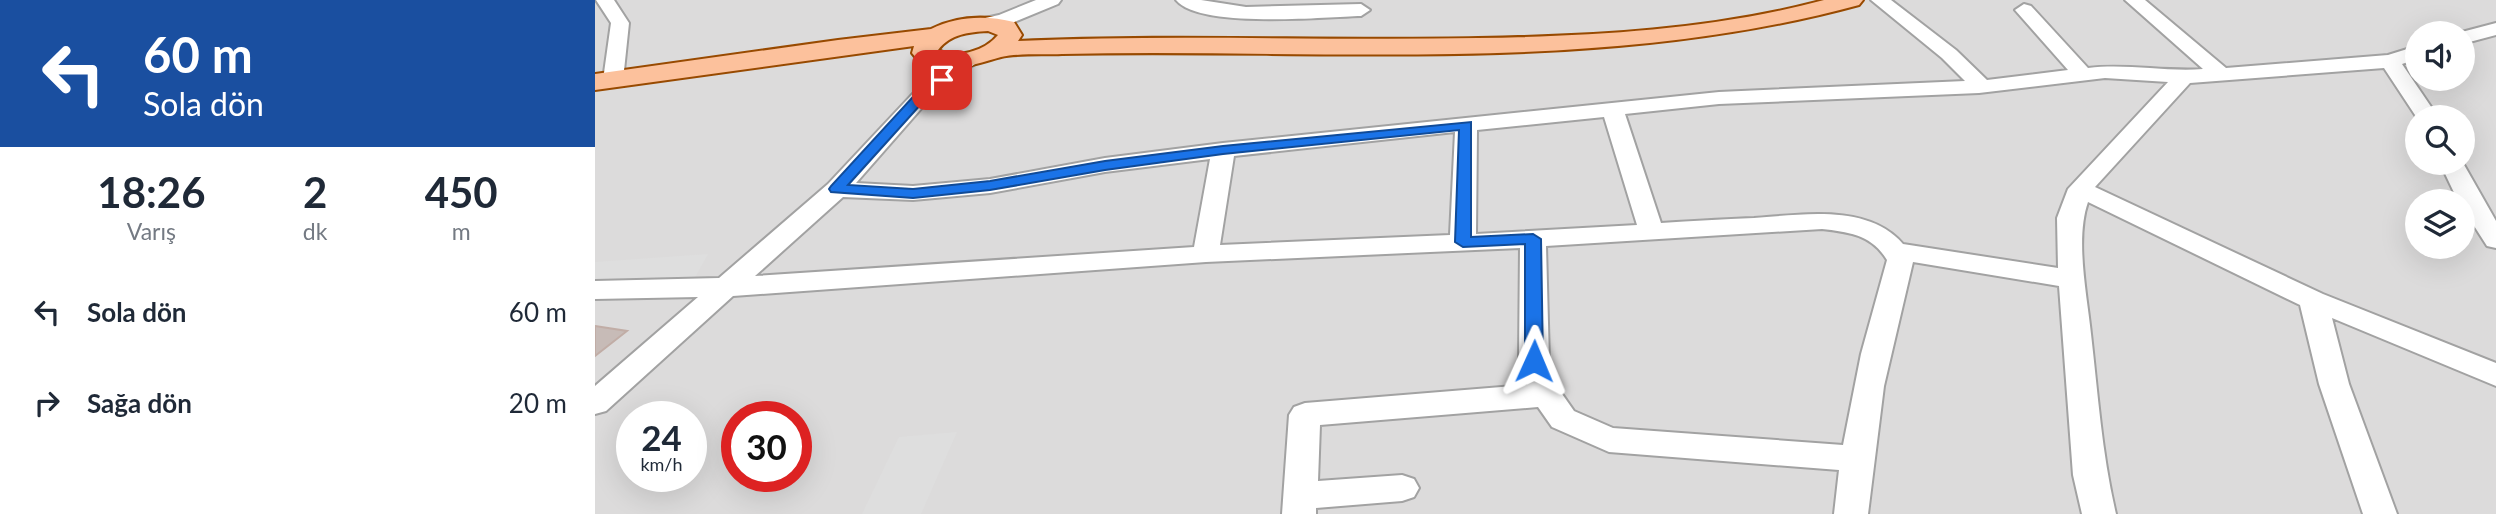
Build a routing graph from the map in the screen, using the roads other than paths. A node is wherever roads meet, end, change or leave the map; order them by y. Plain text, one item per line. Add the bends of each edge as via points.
1 (605, 0) edge
2 (1185, 0) edge
3 (1793, 0) edge
4 (1851, 0) edge
5 (1880, 0) edge
6 (2134, 0) edge
7 (1046, 3) edge
8 (1361, 10) dead end
9 (2024, 10) dead end
10 (2496, 29) edge
11 (999, 33) junction
12 (2475, 35) edge
13 (936, 51) junction
14 (2405, 56) edge
15 (973, 58) junction
16 (2390, 61) junction
17 (2221, 74) junction
18 (2083, 75) junction
19 (2184, 77) junction
20 (601, 86) edge
21 (1982, 86) junction
22 (927, 90) junction
23 (2419, 105) edge
24 (1613, 110) junction
25 (1466, 125) junction
26 (1223, 150) junction
27 (2458, 175) edge
28 (837, 189) junction
29 (2080, 189) junction
30 (1651, 230) junction
31 (1533, 239) junction
32 (2496, 240) edge
33 (1463, 242) junction
34 (1896, 251) junction
35 (1206, 254) junction
36 (2072, 279) junction
37 (729, 286) junction
38 (595, 290) edge
39 (2313, 300) junction
40 (2496, 375) edge
41 (1546, 395) junction
42 (595, 404) edge
43 (1856, 459) junction
44 (1402, 488) dead end
45 (1300, 505) edge
46 (1851, 514) edge
47 (2099, 514) edge
48 (2380, 514) edge

1 - 20 street via 620,23
2 - 8 street via 1200,8 1245,13
3 - 11 main road via 1665,22 1472,33 1058,28
4 - 11 main road via 1673,37 1593,42 1395,47 1099,44
5 - 21 street
6 - 17 street
7 - 11 street
9 - 18 street
10 - 12 street
11 - 13 main road via 961,27
11 - 15 main road
13 - 15 main road
13 - 20 main road
13 - 22 street
14 - 16 street
15 - 22 street
16 - 17 street
16 - 23 street
17 - 19 street
18 - 19 street
18 - 21 street
19 - 29 street
21 - 24 street via 1719,98
22 - 28 street
24 - 25 street
24 - 30 street
25 - 26 street
25 - 33 street
26 - 28 street via 990,186 913,193
26 - 35 street
27 - 32 street
28 - 37 street
29 - 36 street via 2070,218
29 - 39 street
30 - 31 street
30 - 34 street via 1822,221 1866,227 1892,243
31 - 33 street
31 - 41 street via 1534,361
33 - 35 street
34 - 36 street
34 - 43 street via 1900,260 1881,323
35 - 37 street
36 - 47 street via 2090,475
37 - 38 street
37 - 42 street
39 - 40 street
39 - 48 street via 2334,384
41 - 43 street via 1563,419 1609,440
41 - 45 street via 1305,415
43 - 46 street
44 - 45 street

